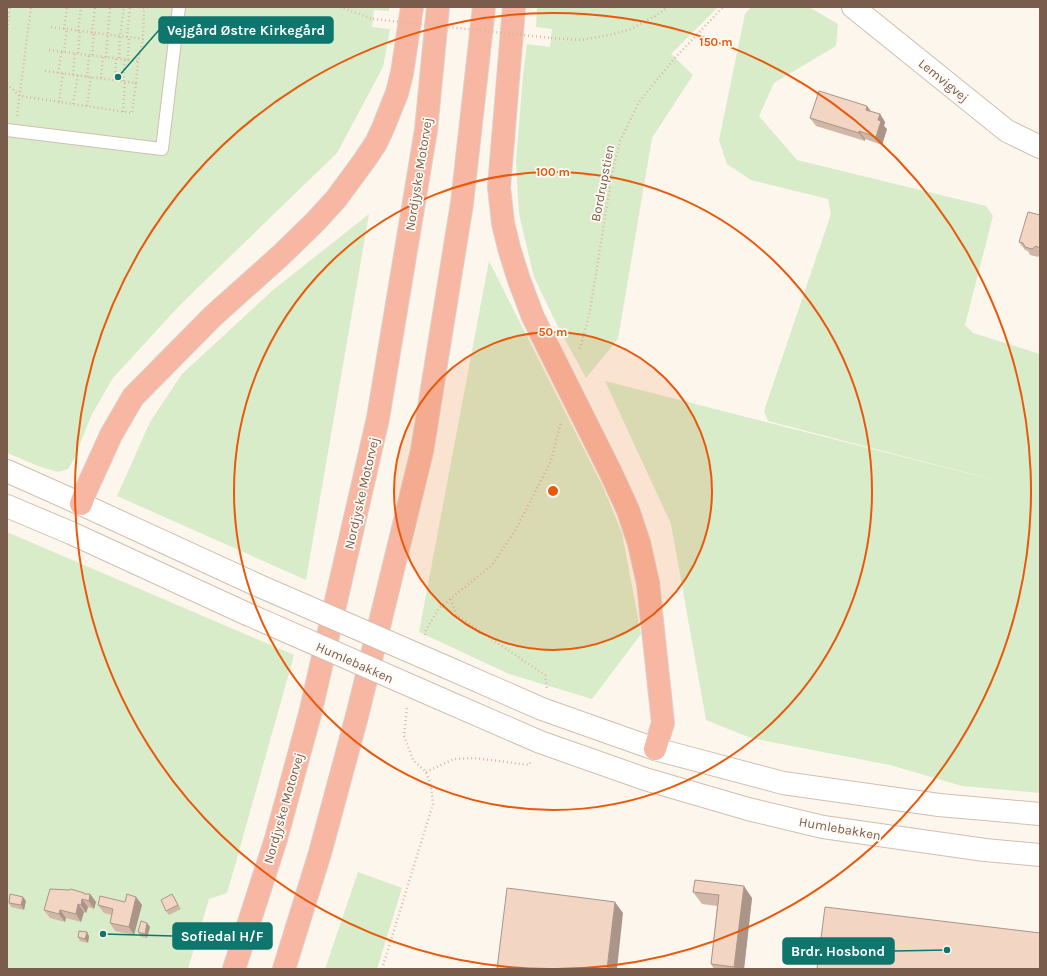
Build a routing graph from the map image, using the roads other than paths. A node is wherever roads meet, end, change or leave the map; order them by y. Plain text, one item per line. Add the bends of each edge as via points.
1 (179, 7) edge
2 (412, 7) edge
3 (438, 7) edge
4 (484, 7) edge
5 (514, 7) edge
6 (853, 7) edge
7 (11, 130) edge
8 (1040, 147) edge
9 (7, 471) edge
10 (81, 504) junction
11 (7, 506) edge
12 (71, 533) junction
13 (655, 749) junction
14 (645, 779) junction
15 (1040, 814) edge
16 (1040, 855) edge
17 (234, 969) edge
18 (284, 969) edge

1 - 7 lane via 162,149
2 - 10 highway via 397,93 376,143 336,199 315,222 213,316 133,397 111,435
3 - 17 highway, Nordjyske Motorvej via 426,130 378,418 310,714 276,839
4 - 18 highway via 462,203 422,451 357,716 320,853
5 - 13 highway via 499,187 503,223 519,280 534,316 626,503 638,543 648,583 663,723
6 - 8 street, Lemvigvej via 1007,130
9 - 10 street
10 - 12 street
10 - 13 street, bridge via 255,584 542,709
11 - 12 street, Humlebakken
12 - 14 street, Humlebakken, bridge via 247,614 540,742
13 - 14 street
13 - 15 street via 782,783 940,805
14 - 16 street, Humlebakken via 748,809 823,827 985,850

